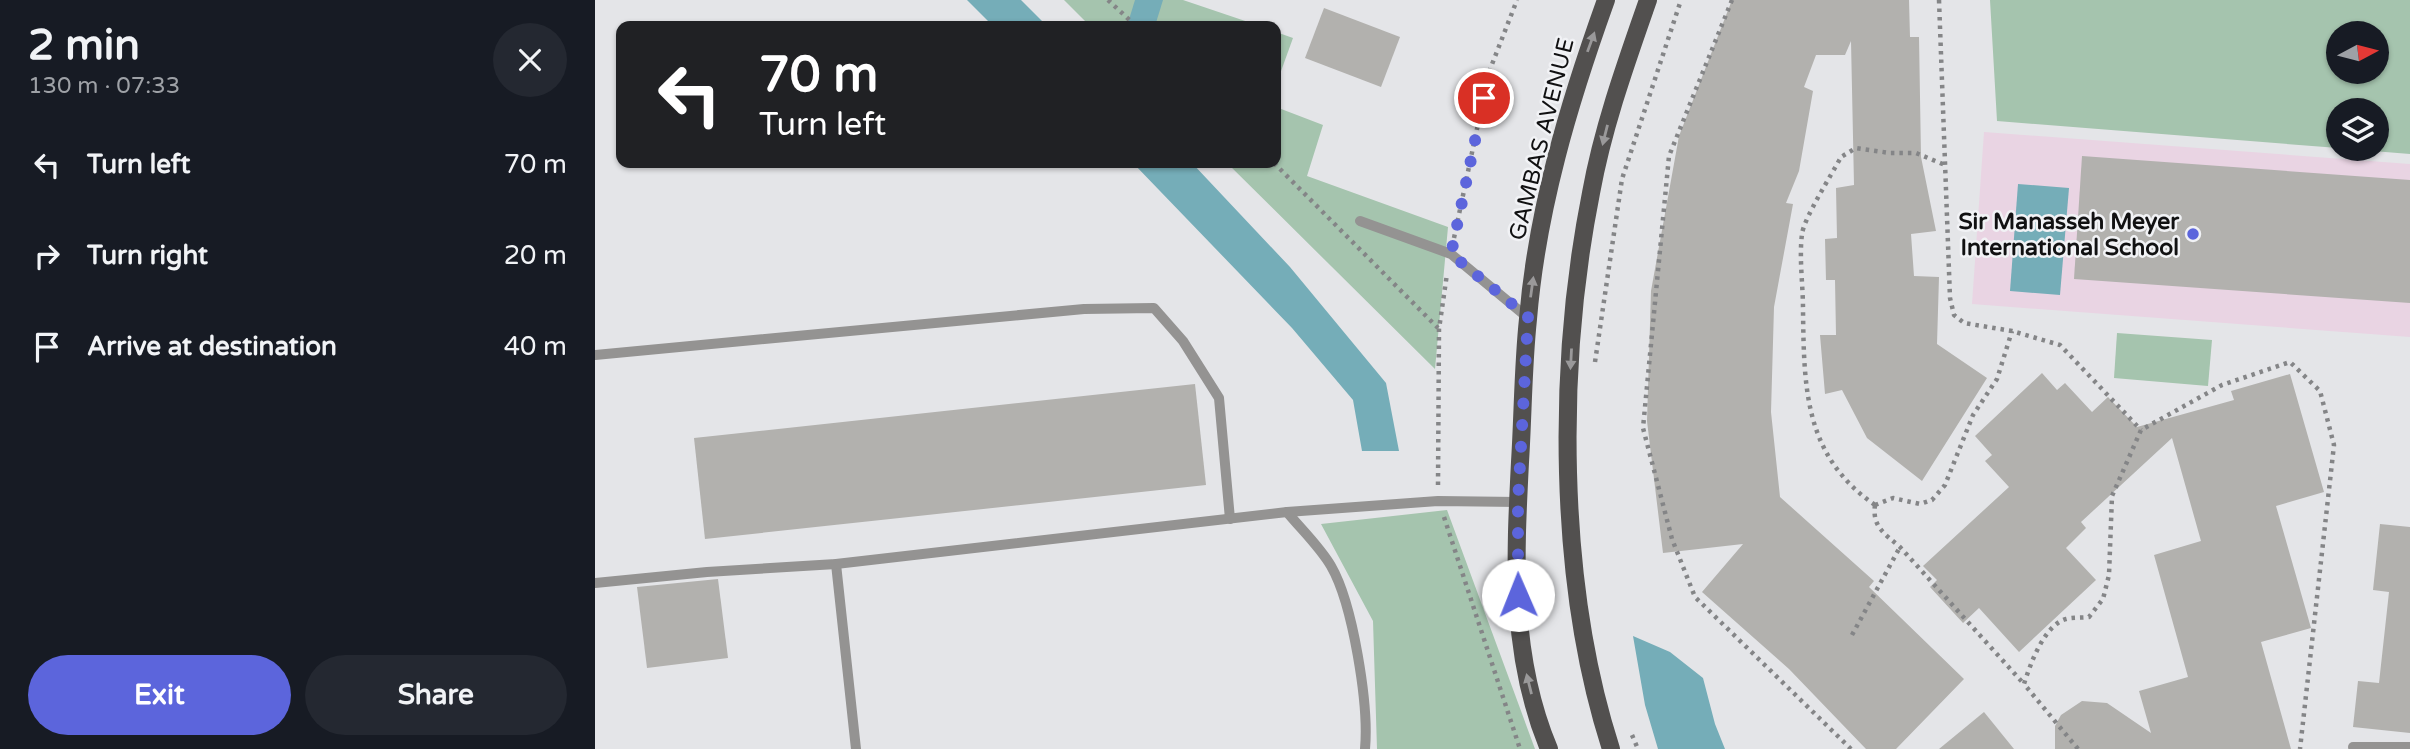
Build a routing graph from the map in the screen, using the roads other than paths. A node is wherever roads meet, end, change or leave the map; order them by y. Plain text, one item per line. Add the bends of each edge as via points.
1 (1606, 0) edge
2 (1648, 0) edge
3 (1360, 221) dead end
4 (1528, 317) junction
5 (595, 355) edge
6 (1518, 502) junction
7 (1287, 512) junction
8 (1230, 519) junction
9 (836, 564) junction
10 (595, 583) edge
11 (2353, 747) edge
12 (2410, 747) edge
13 (856, 749) edge
14 (1365, 749) edge
15 (1549, 749) edge
16 (1611, 749) edge

4 -> 1 main road, GAMBAS AVENUE via 1550,183 1576,83
2 -> 16 main road via 1616,92 1591,192 1576,289 1571,372 1568,437 1578,597 1595,693
3 - 4 lane via 1451,254
4 - 6 main road, GAMBAS AVENUE
5 - 8 lane via 1084,310 1154,308 1183,341 1219,398
6 - 7 lane via 1439,500
15 -> 6 main road, GAMBAS AVENUE via 1520,647
7 - 8 lane
7 - 14 lane via 1331,565 1341,587 1353,628
8 - 9 lane
9 - 10 lane
9 - 13 lane
11 - 12 lane

